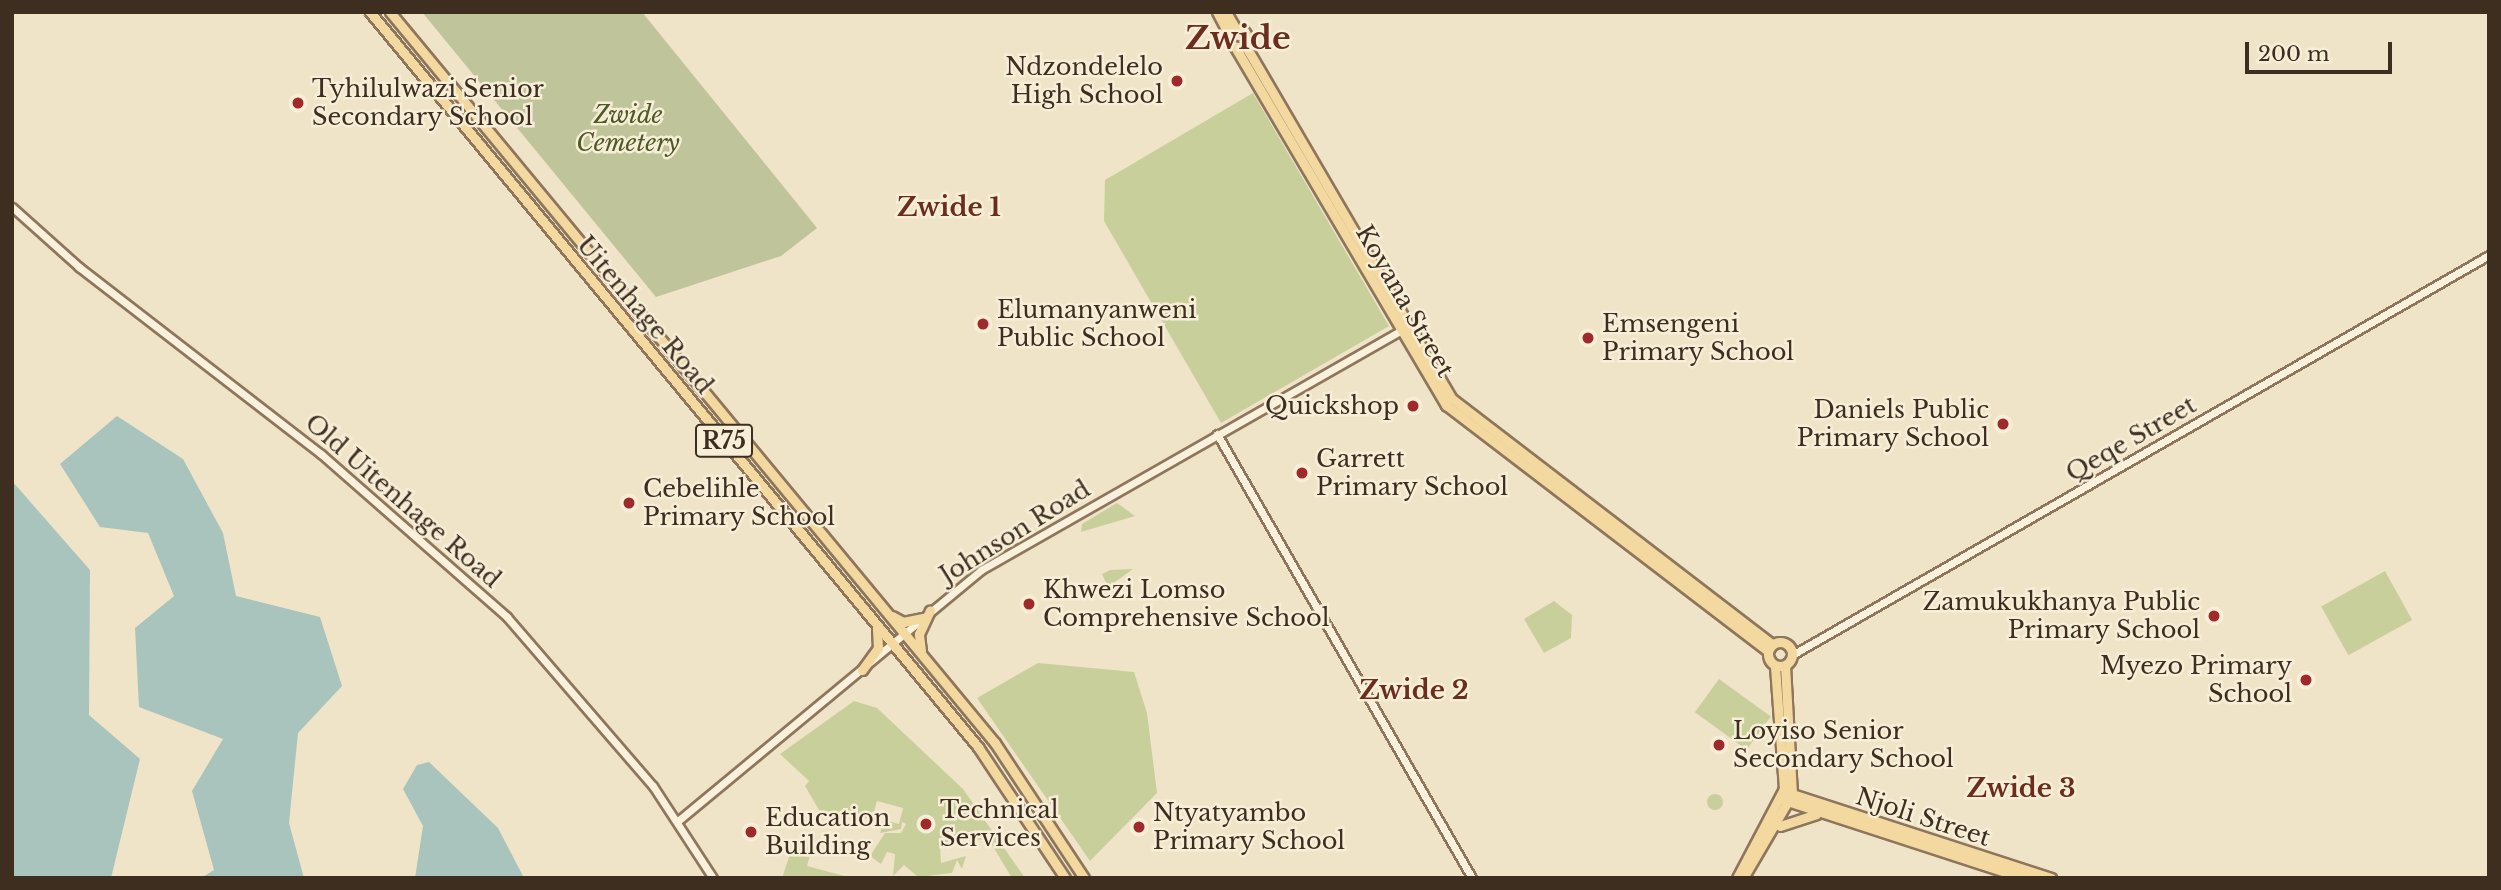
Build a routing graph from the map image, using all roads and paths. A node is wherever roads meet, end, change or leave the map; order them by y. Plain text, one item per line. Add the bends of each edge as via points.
1 (370, 12) edge
2 (390, 12) edge
3 (1217, 12) edge
4 (1226, 12) edge
5 (1232, 32) junction
6 (1240, 46) junction
7 (12, 206) edge
8 (2489, 255) edge
9 (1403, 329) junction
10 (1217, 434) junction
11 (930, 610) junction
12 (887, 614) junction
13 (922, 618) junction
14 (877, 626) junction
15 (905, 634) junction
16 (892, 645) junction
17 (1770, 647) junction
18 (921, 654) junction
19 (1792, 655) junction
20 (1786, 664) junction
21 (1775, 665) junction
22 (862, 670) junction
23 (1793, 776) junction
24 (1786, 797) junction
25 (1812, 801) junction
26 (1821, 813) junction
27 (678, 820) junction
28 (1779, 827) junction
29 (713, 878) edge
30 (1065, 878) edge
31 (1084, 878) edge
32 (1472, 878) edge
33 (1737, 878) edge
34 (1743, 878) edge
35 (2024, 878) edge
36 (2051, 878) edge

1 - 14 main road, Uitenhage Road / R75
2 - 12 main road, Uitenhage Road / R75
3 - 5 main road, Koyana Street
4 - 5 main road, Koyana Street
5 - 6 main road, Koyana Street
5 - 6 main road, Koyana Street via 1245,33
6 - 9 main road, Koyana Street
7 - 27 street, Old Uitenhage Road via 79,267 321,454 480,592 547,661
8 - 19 street, Qeqe Street
9 - 10 street, Johnson Road
9 - 17 main road, Koyana Street via 1460,407
10 - 11 street, Johnson Road via 992,563
10 - 32 street
11 - 13 street, Johnson Road
11 - 18 main road via 919,634
12 - 13 main road via 903,622
12 - 15 main road, Uitenhage Road / R75
13 - 15 street, Johnson Road
14 - 16 main road, Uitenhage Road / R75
14 - 22 main road via 878,648
15 - 16 street, Johnson Road
15 - 18 main road, Uitenhage Road / R75
16 - 22 street, Johnson Road
16 - 30 main road, Uitenhage Road / R75 via 1010,789
17 - 19 main road, Koyana Street via 1786,643
17 - 21 main road
18 - 31 main road, Uitenhage Road / R75 via 1021,775
19 - 20 main road
20 - 21 main road
20 - 23 main road
21 - 24 main road
22 - 27 street, Johnson Road
23 - 24 main road
23 - 25 main road
24 - 25 main road, Njoli Street
24 - 26 main road, Njoli Street
24 - 28 main road
24 - 33 main road
25 - 36 main road, Njoli Street
26 - 28 main road
26 - 35 main road, Njoli Street
27 - 29 street, Old Uitenhage Road
28 - 34 main road

